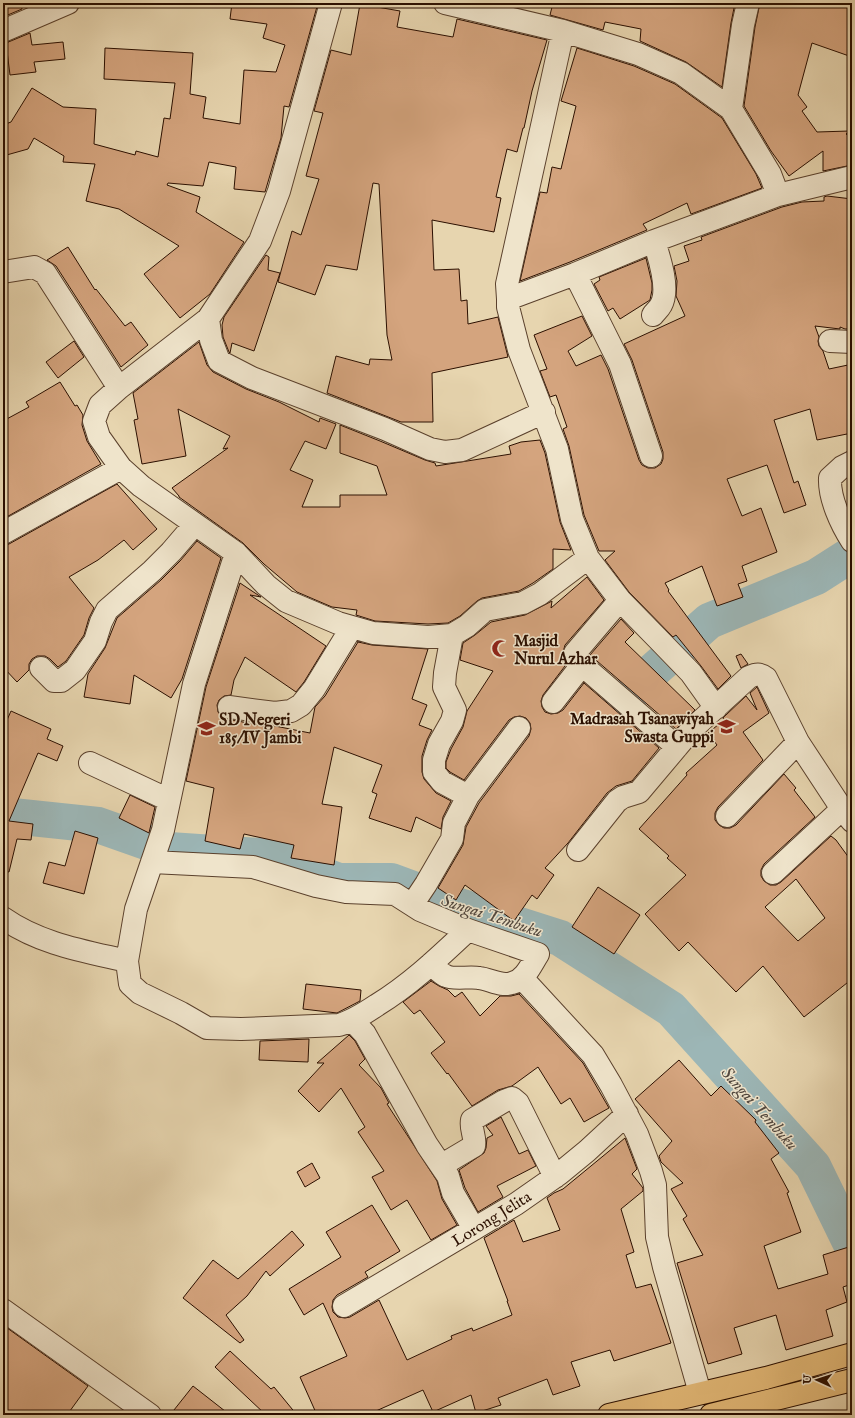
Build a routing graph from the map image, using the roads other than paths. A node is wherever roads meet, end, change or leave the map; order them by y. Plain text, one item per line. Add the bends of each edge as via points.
1 (68, 3) edge
2 (331, 3) edge
3 (445, 3) edge
4 (748, 3) edge
5 (3, 31) edge
6 (563, 31) junction
7 (731, 109) junction
8 (852, 177) edge
9 (778, 195) junction
10 (654, 241) junction
11 (3, 272) edge
12 (575, 274) junction
13 (508, 299) junction
14 (653, 315) dead end
15 (208, 319) junction
16 (830, 341) dead end
17 (852, 342) edge
18 (119, 388) junction
19 (544, 412) junction
20 (651, 456) dead end
21 (852, 462) edge
22 (121, 468) junction
23 (195, 524) junction
24 (3, 533) edge
25 (849, 536) edge
26 (236, 553) junction
27 (588, 558) junction
28 (620, 600) junction
29 (352, 627) junction
30 (452, 635) junction
31 (582, 665) junction
32 (41, 668) dead end
33 (553, 702) dead end
34 (229, 707) dead end
35 (716, 708) junction
36 (519, 728) dead end
37 (798, 742) junction
38 (677, 747) junction
39 (90, 762) dead end
40 (468, 796) junction
41 (169, 800) junction
42 (847, 815) edge
43 (727, 816) dead end
44 (578, 850) dead end
45 (154, 856) junction
46 (773, 873) dead end
47 (418, 895) junction
48 (3, 918) edge
49 (468, 930) junction
50 (126, 961) junction
51 (431, 964) junction
52 (522, 978) junction
53 (353, 1021) junction
54 (627, 1114) junction
55 (442, 1165) junction
56 (555, 1177) junction
57 (474, 1229) junction
58 (344, 1306) dead end
59 (3, 1310) edge
60 (852, 1354) edge
61 (852, 1380) edge
62 (700, 1393) junction
63 (736, 1412) edge
64 (150, 1415) edge
65 (609, 1415) edge
66 (712, 1415) edge

1 - 5 street
2 - 15 street via 279,191 260,241
3 - 6 street
4 - 7 street
6 - 7 street via 638,54 681,73
6 - 13 street via 507,284
7 - 9 street via 770,174
8 - 9 street
9 - 10 street
10 - 12 street
10 - 14 street via 662,266 664,289 661,305
11 - 18 street via 34,267 45,273
12 - 13 street
12 - 20 street via 620,364
13 - 19 street via 519,350
15 - 18 street
15 - 19 street via 211,340 219,361 252,378 430,449 445,452 462,450
16 - 17 street
18 - 22 street via 100,405 94,421 99,437
19 - 27 street via 557,449 572,519
21 - 25 street via 830,478 830,488
22 - 23 street via 141,486
22 - 24 street
23 - 26 street
23 - 32 street via 171,552 107,610 95,641 76,670 61,681 54,681
26 - 29 street via 266,585 286,601
26 - 41 street via 194,684
27 - 28 street
27 - 30 street via 540,594 522,603 485,610
28 - 31 street via 575,654 574,658
28 - 35 street via 691,673
29 - 30 street via 373,633
29 - 34 street via 302,705 291,711 276,713
30 - 40 street via 444,687 455,710 439,744 434,760 434,772 442,782
31 - 33 street
31 - 38 street
35 - 37 street via 750,677 762,674
35 - 38 street via 692,729
36 - 40 street
37 - 42 street
37 - 43 street
38 - 44 street via 639,792 617,801
39 - 41 street
40 - 47 street via 454,823 452,839
41 - 45 street
42 - 46 street
45 - 47 street via 253,867 338,890
45 - 50 street via 136,909
47 - 49 street via 420,910
48 - 50 street via 17,928 54,944
49 - 51 street
49 - 52 street via 538,954
50 - 53 street via 130,984 140,993 207,1028 339,1025
51 - 52 street via 446,976 470,976 511,984
51 - 53 street via 400,991
52 - 54 street via 593,1055
53 - 55 street via 365,1034 427,1145
54 - 56 street, Lorong Jelita
54 - 62 street via 655,1185 657,1237
55 - 56 street via 474,1146 472,1120 512,1098 518,1102
55 - 57 street via 453,1193
56 - 57 street, Lorong Jelita
57 - 58 street, Lorong Jelita
59 - 64 street
60 - 62 highway
61 - 63 highway
62 - 65 highway
63 - 66 highway

